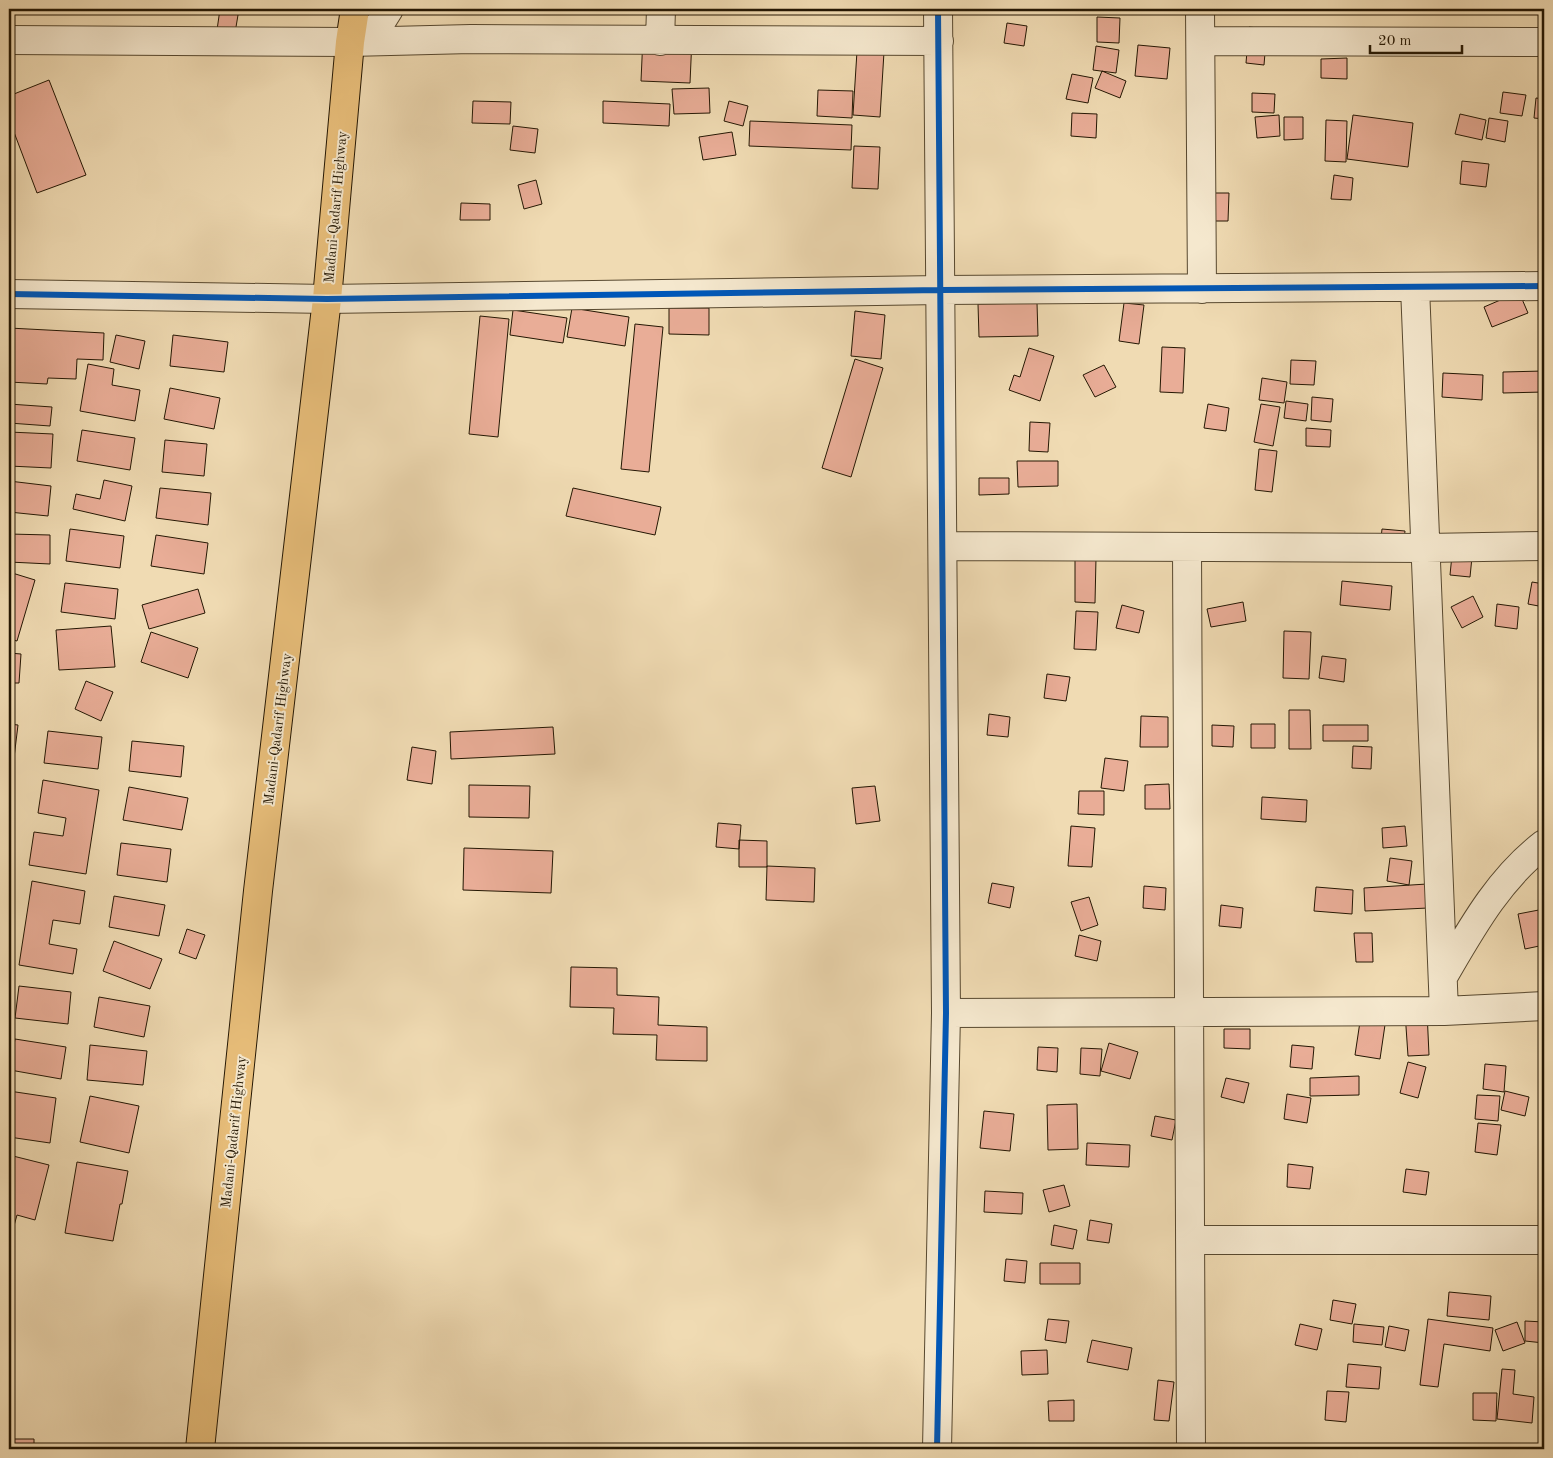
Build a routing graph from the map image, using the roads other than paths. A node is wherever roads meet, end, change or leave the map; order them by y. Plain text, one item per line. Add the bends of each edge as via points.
1 (355, 9) edge
2 (389, 9) edge
3 (661, 9) edge
4 (938, 9) edge
5 (1200, 9) edge
6 (9, 40) edge
7 (360, 41) junction
8 (660, 41) junction
9 (939, 41) junction
10 (1201, 41) junction
11 (1544, 42) edge
12 (1544, 286) edge
13 (1414, 287) junction
14 (1202, 289) junction
15 (940, 290) junction
16 (9, 294) edge
17 (327, 299) junction
18 (942, 546) junction
19 (1544, 546) edge
20 (1187, 548) junction
21 (1426, 548) junction
22 (1544, 844) edge
23 (1443, 977) junction
24 (1544, 1006) edge
25 (1444, 1011) junction
26 (946, 1013) junction
27 (1189, 1013) junction
28 (1190, 1240) junction
29 (1544, 1240) edge
30 (200, 1449) edge
31 (937, 1449) edge
32 (1191, 1449) edge

1 - 7 highway, Madani-Qadarif Highway
2 - 7 street
3 - 8 street
4 - 9 street
5 - 10 street
6 - 7 street
7 - 8 street
7 - 17 highway, Madani-Qadarif Highway
8 - 9 street
9 - 15 street
10 - 11 street
10 - 14 street
12 - 13 street
13 - 14 street
13 - 21 street
14 - 15 street
15 - 17 street
15 - 18 street
16 - 17 street
17 - 30 highway, Madani-Qadarif Highway via 258,891
18 - 20 street
18 - 26 street
19 - 21 street
20 - 21 street
20 - 27 street
21 - 23 street
22 - 23 street via 1502,886
23 - 25 street
24 - 25 street
25 - 27 street
26 - 27 street
26 - 31 street
27 - 28 street
28 - 29 street
28 - 32 street

